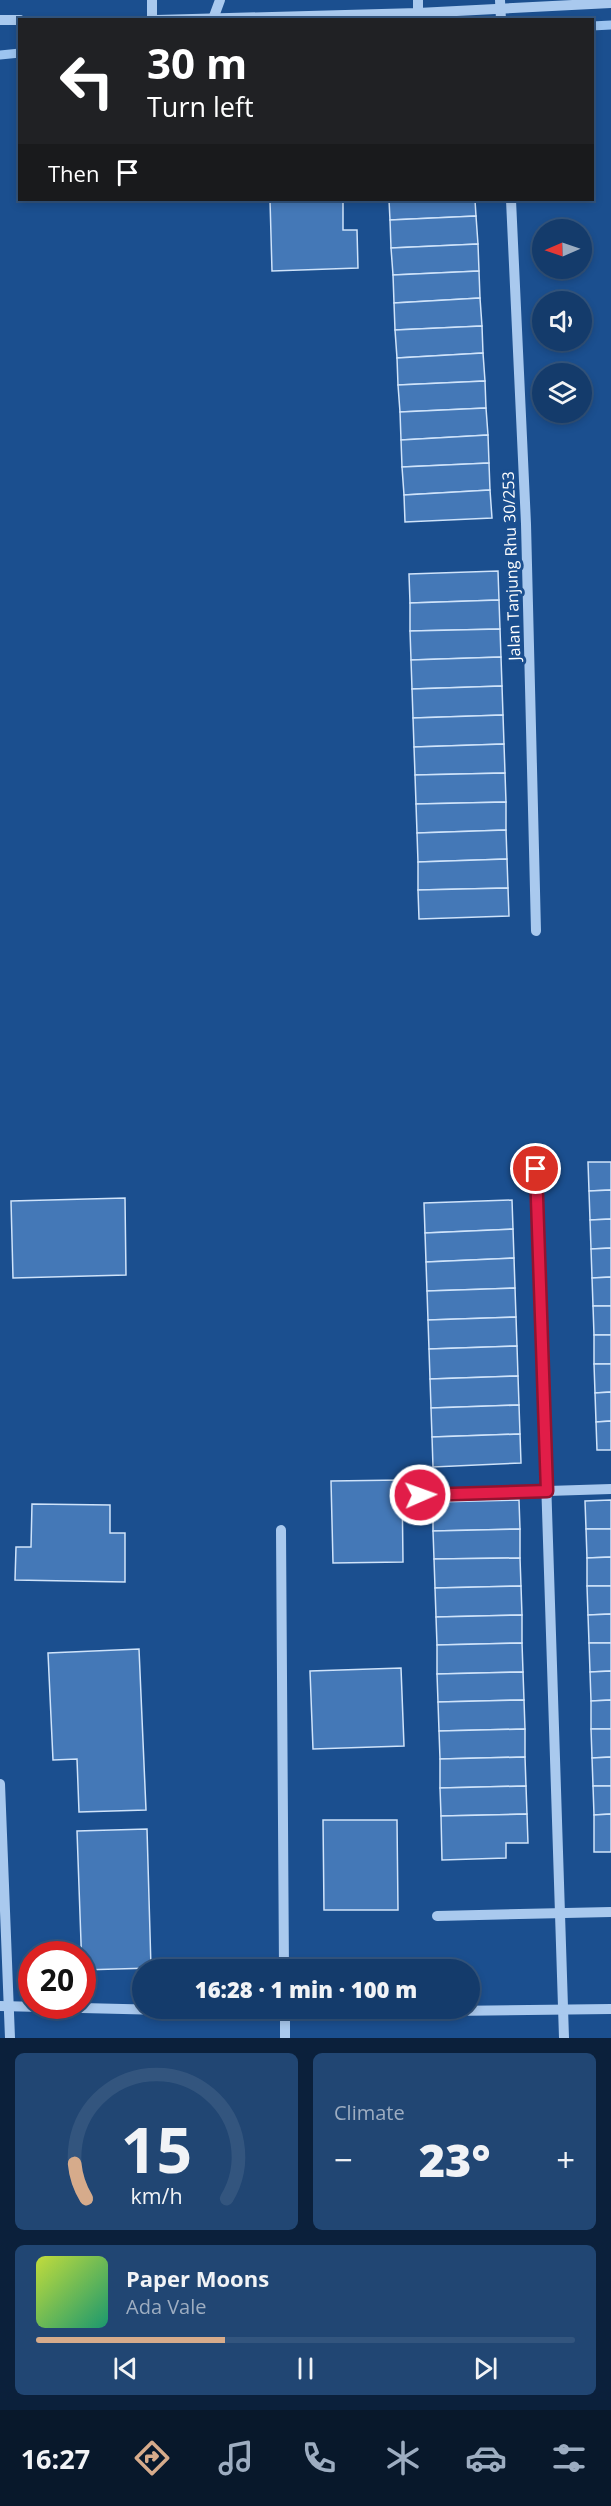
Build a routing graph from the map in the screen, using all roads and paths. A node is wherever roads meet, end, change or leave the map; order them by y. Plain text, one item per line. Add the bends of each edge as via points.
1 (152, 0) edge
2 (220, 0) edge
3 (418, 0) edge
4 (532, 3) edge
5 (611, 3) edge
6 (501, 10) edge
7 (418, 13) junction
8 (154, 18) edge
9 (213, 18) edge
10 (247, 18) edge
11 (0, 20) edge
12 (18, 20) edge
13 (511, 201) edge
14 (536, 931) dead end
15 (536, 1169) dead end
16 (611, 1489) edge
17 (547, 1491) junction
18 (420, 1495) dead end
19 (281, 1530) dead end
20 (0, 1784) edge
21 (611, 1912) edge
22 (559, 1913) junction
23 (437, 1916) dead end
24 (284, 1959) edge
25 (4, 2006) edge
26 (132, 2008) edge
27 (611, 2009) edge
28 (480, 2010) edge
29 (563, 2010) junction
30 (285, 2019) edge
31 (10, 2038) edge
32 (285, 2038) edge
33 (564, 2038) edge

1 - 8 street
2 - 9 street
3 - 7 street
4 - 5 street
4 - 6 street
6 - 7 street
7 - 10 street
11 - 12 street
13 - 14 street, Jalan Tanjung Rhu 30/253 via 526,524
15 - 17 street
16 - 17 street
17 - 18 street
17 - 22 street
19 - 24 street
20 - 25 street
21 - 22 street
22 - 23 street
22 - 29 street
25 - 26 street
25 - 31 street
27 - 29 street
28 - 29 street
29 - 33 street
30 - 32 street

